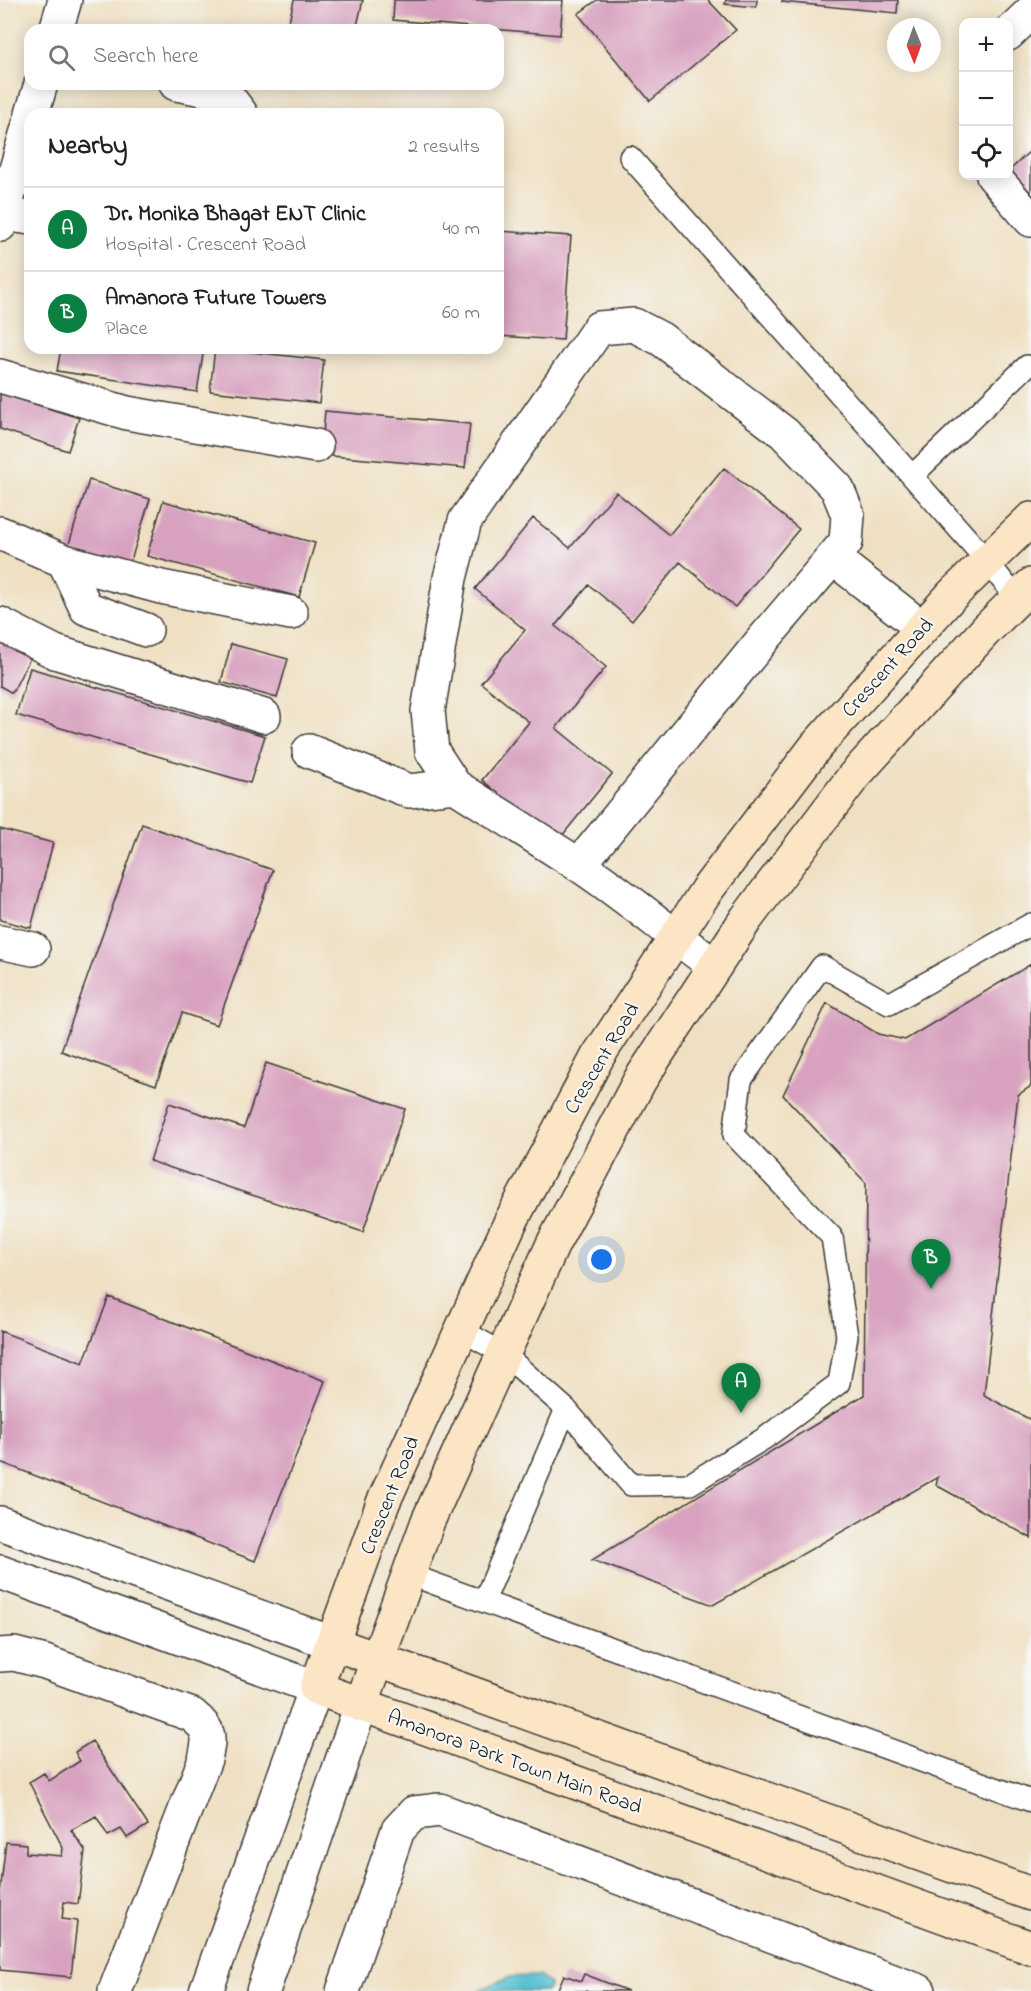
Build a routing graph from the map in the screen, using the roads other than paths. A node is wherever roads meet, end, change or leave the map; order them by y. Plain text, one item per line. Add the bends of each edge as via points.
1 (65, 0) edge
2 (1031, 12) edge
3 (59, 24) edge
4 (1013, 29) edge
5 (39, 90) edge
6 (209, 90) edge
7 (34, 108) edge
8 (236, 108) edge
9 (24, 152) edge
10 (630, 157) dead end
11 (996, 180) edge
12 (11, 219) edge
13 (1031, 220) edge
14 (1027, 366) dead end
15 (0, 376) edge
16 (316, 446) dead end
17 (912, 476) junction
18 (1031, 519) edge
19 (0, 533) edge
20 (833, 558) junction
21 (64, 561) junction
22 (987, 561) junction
23 (1024, 592) edge
24 (291, 613) dead end
25 (0, 624) edge
26 (922, 628) junction
27 (146, 630) dead end
28 (264, 716) dead end
29 (309, 751) dead end
30 (455, 786) junction
31 (579, 865) junction
32 (1031, 924) edge
33 (675, 938) junction
34 (0, 942) edge
35 (33, 949) dead end
36 (715, 966) junction
37 (461, 1330) junction
38 (504, 1354) junction
39 (566, 1409) junction
40 (0, 1523) edge
41 (0, 1572) edge
42 (408, 1574) junction
43 (484, 1601) junction
44 (332, 1643) junction
45 (0, 1655) edge
46 (378, 1659) junction
47 (316, 1688) junction
48 (361, 1705) junction
49 (1031, 1801) edge
50 (1031, 1894) edge
51 (1031, 1948) edge
52 (115, 1991) edge
53 (206, 1991) edge
54 (263, 1991) edge
55 (343, 1991) edge
56 (920, 1991) edge

1 - 3 street
2 - 4 street
5 - 7 street
6 - 8 street via 225,93
9 - 12 street
10 - 17 lane
11 - 13 street
14 - 17 lane
15 - 16 street via 127,413
17 - 22 lane
18 - 22 main road, Crescent Road
19 - 21 street
20 - 26 street
20 - 30 street via 846,542 848,515 837,488 784,433 661,339 634,325 599,328 465,521 450,578 428,711 432,751
20 - 31 street
21 - 24 street via 161,587
21 - 27 street via 86,608
22 - 23 lane
22 - 26 main road, Crescent Road
23 - 36 main road via 854,776
25 - 28 street via 55,652
26 - 33 main road, Crescent Road via 817,745
29 - 30 street via 409,791
30 - 31 street
31 - 33 street
32 - 39 lane via 889,1004 822,966 741,1080 734,1135 832,1237 848,1336 839,1383 765,1438 690,1484 631,1485
33 - 36 street
33 - 37 main road, Crescent Road via 598,1056 510,1223
34 - 35 street
36 - 38 main road via 640,1080 553,1244
37 - 38 lane
37 - 44 main road, Crescent Road via 383,1503
38 - 39 lane
38 - 42 main road
39 - 43 lane
40 - 44 street
41 - 47 street, Amanora Park Town Main Road
42 - 43 lane
42 - 46 main road
43 - 49 lane
44 - 46 main road
44 - 47 main road, Crescent Road
45 - 52 street via 14,1654 45,1662 192,1715 203,1724 210,1738
46 - 48 main road
46 - 50 main road
47 - 48 main road, Amanora Park Town Main Road
47 - 53 street
48 - 51 main road, Amanora Park Town Main Road
48 - 54 street
55 - 56 street via 398,1830 414,1813 440,1810

